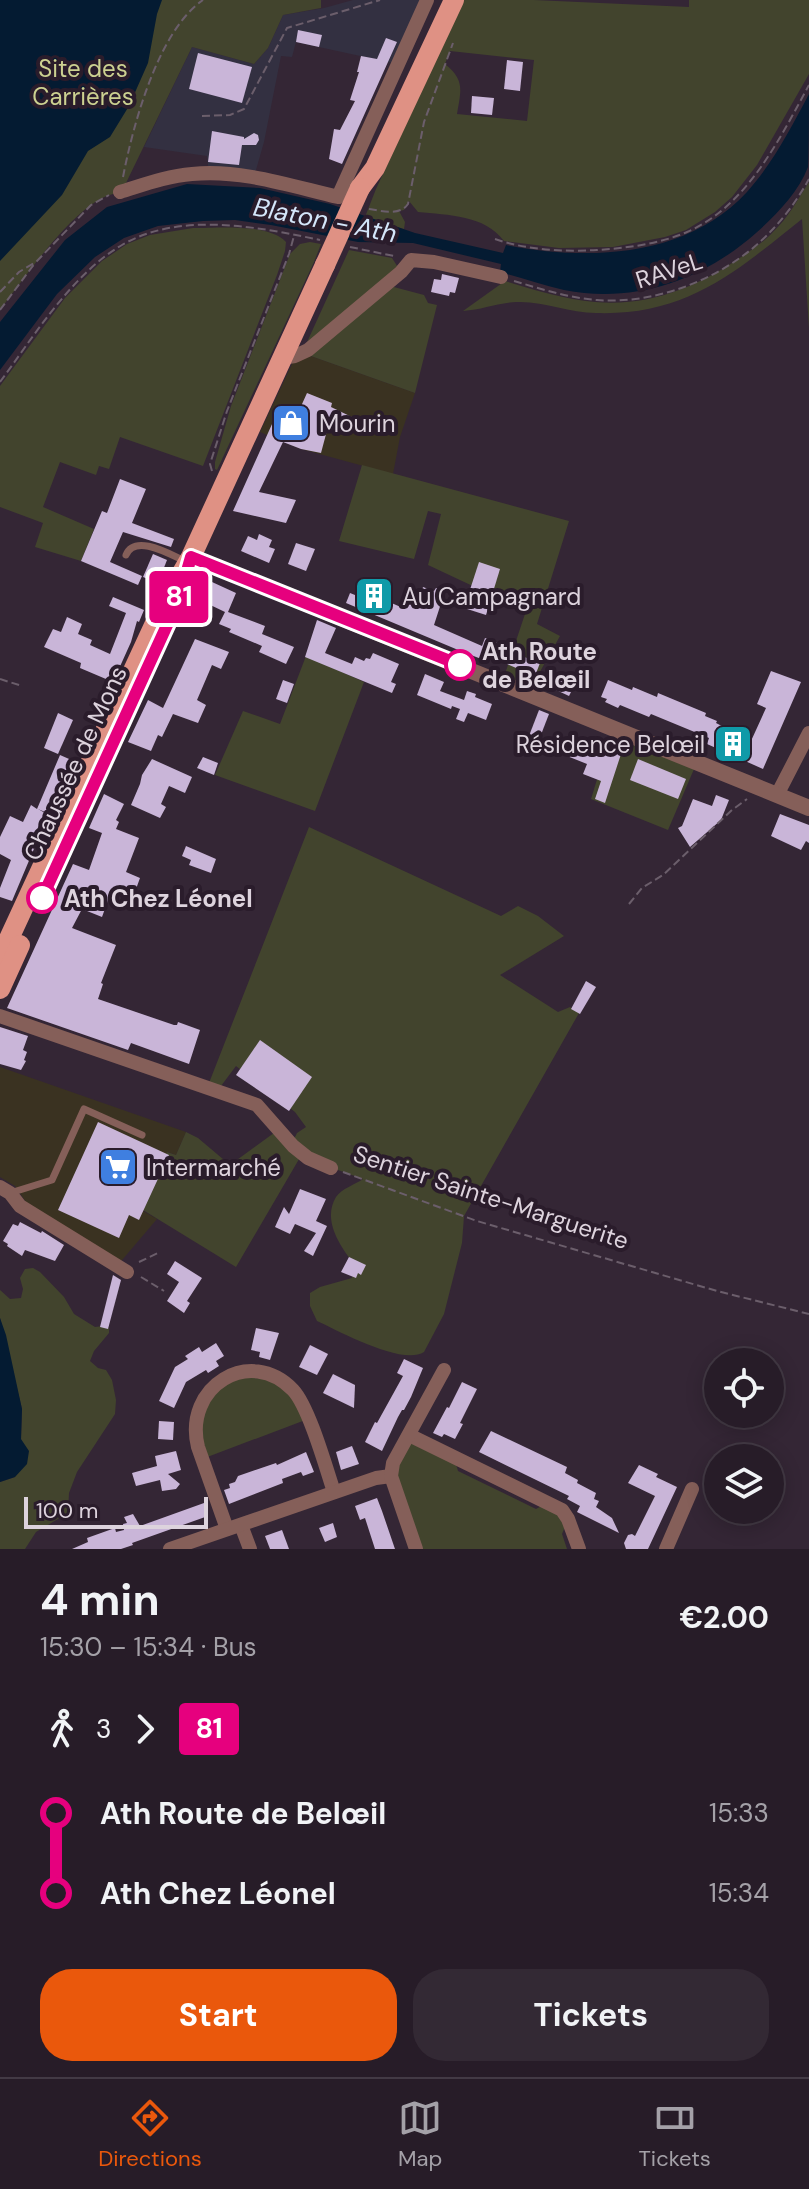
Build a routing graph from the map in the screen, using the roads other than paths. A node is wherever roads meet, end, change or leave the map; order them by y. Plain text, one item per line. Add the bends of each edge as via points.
1 (427, 0) edge
2 (442, 0) edge
3 (454, 0) edge
4 (360, 188) junction
5 (120, 192) road end
6 (501, 277) road end
7 (282, 358) junction
8 (126, 555) dead end
9 (190, 560) junction
10 (809, 733) edge
11 (777, 795) junction
12 (809, 808) edge
13 (0, 958) edge
14 (0, 989) edge
15 (0, 1016) edge
16 (142, 1135) dead end
17 (331, 1168) road end
18 (5, 1190) edge
19 (127, 1272) road end
20 (444, 1370) dead end
21 (409, 1435) junction
22 (391, 1476) junction
23 (692, 1489) dead end
24 (334, 1492) junction
25 (234, 1527) junction
26 (170, 1549) edge
27 (250, 1549) edge
28 (416, 1549) edge
29 (579, 1549) edge
30 (666, 1549) edge

1 - 5 street via 338,197 254,177 199,173
2 - 4 main road, Chaussée de Mons
3 - 4 main road, Chaussée de Mons via 375,168
4 - 7 main road, Chaussée de Mons, bridge
6 - 7 street via 411,260 308,350
7 - 9 main road, Chaussée de Mons
8 - 9 lane via 132,546 154,547
9 - 11 street
9 - 13 main road, Chaussée de Mons via 163,606
9 - 14 main road, Chaussée de Mons via 179,599
10 - 11 street
11 - 12 street
15 - 17 street, Sentier Sainte-Marguerite via 257,1105 293,1146
16 - 18 lane via 84,1109 52,1180
18 - 19 street via 20,1206
20 - 21 street
21 - 22 street
21 - 29 street via 562,1510
22 - 24 street
22 - 28 street
23 - 30 street
24 - 25 street
24 - 25 street via 304,1406 291,1388 259,1372 229,1376 206,1394 195,1422 198,1447
25 - 26 street
25 - 27 street

